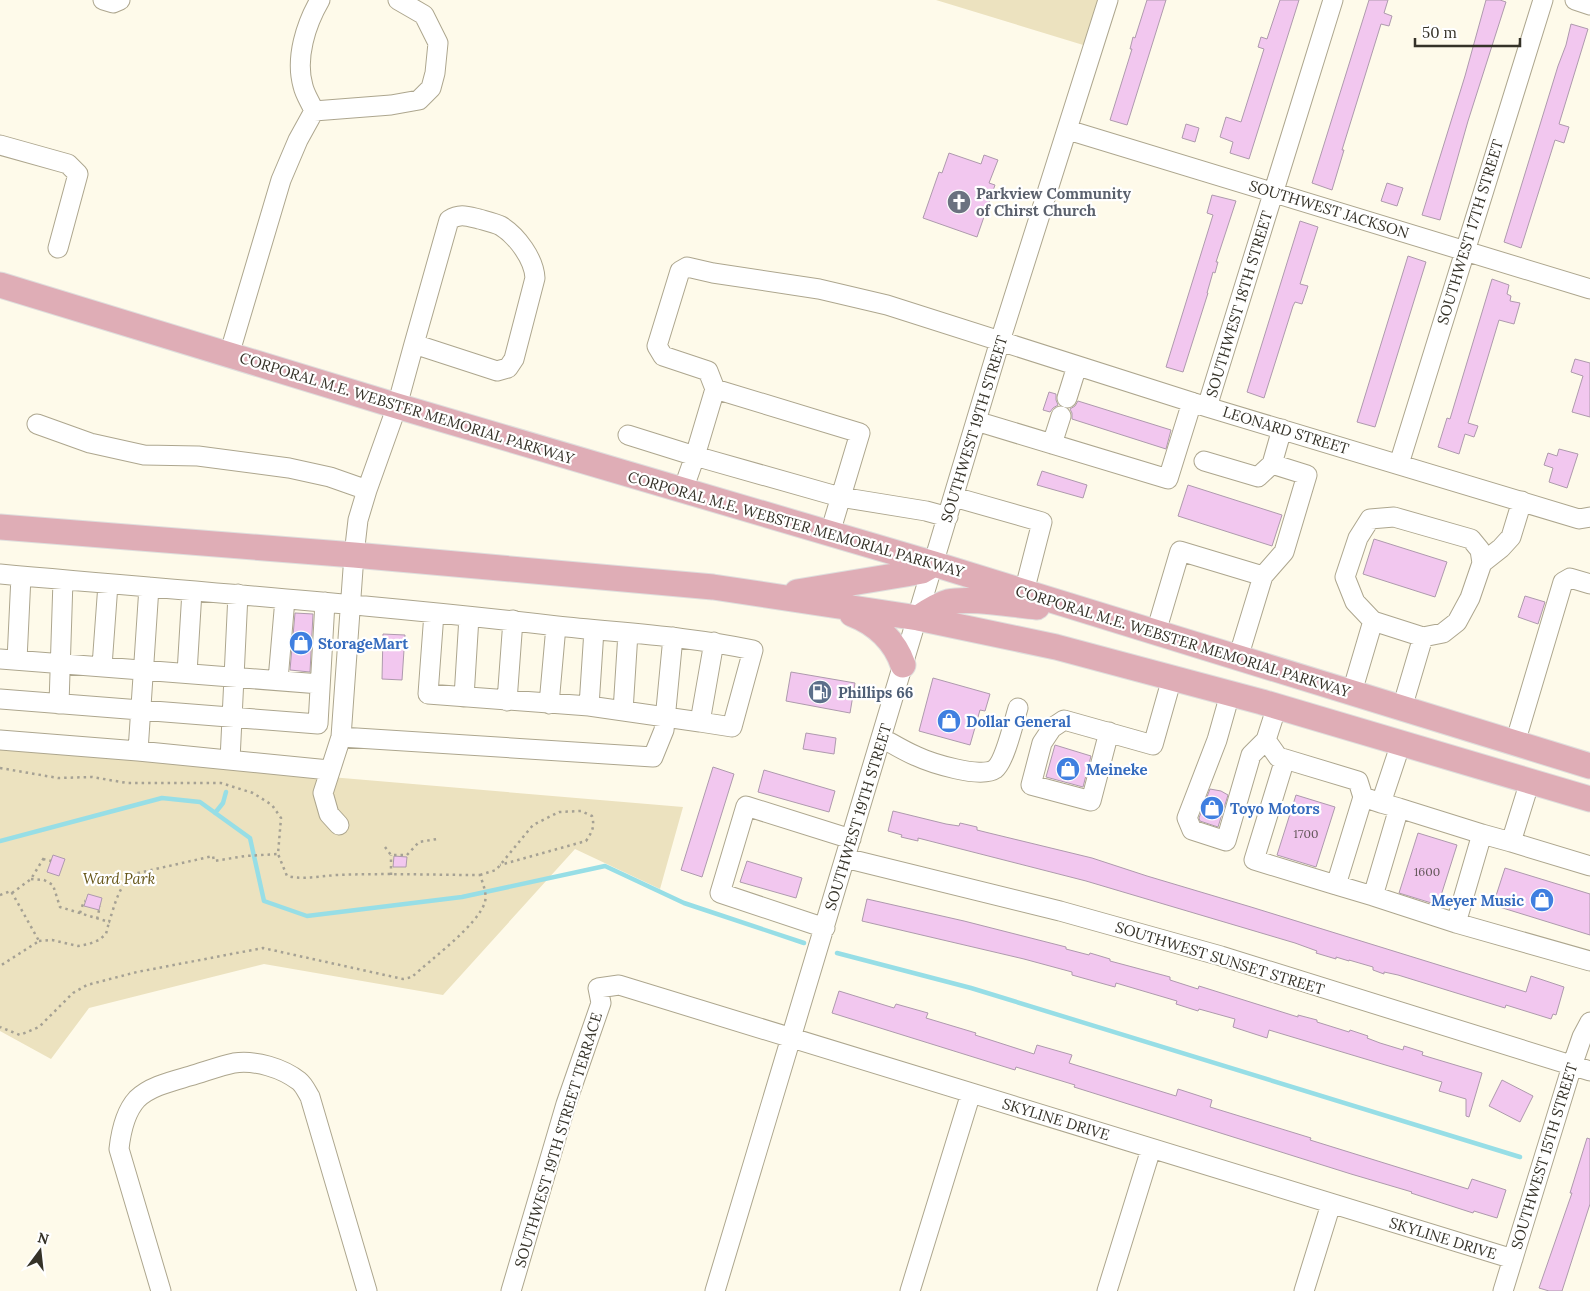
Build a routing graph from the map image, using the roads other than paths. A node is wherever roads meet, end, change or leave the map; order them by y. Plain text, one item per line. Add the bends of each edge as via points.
1 (320, 0) edge
2 (398, 0) edge
3 (1108, 0) edge
4 (1333, 0) edge
5 (1543, 0) edge
6 (1575, 0) edge
7 (1590, 5) edge
8 (314, 111) junction
9 (1068, 130) junction
10 (0, 145) edge
11 (1274, 193) junction
12 (58, 248) dead end
13 (1464, 250) junction
14 (0, 285) edge
15 (1590, 289) edge
16 (1000, 341) junction
17 (414, 344) junction
18 (228, 355) junction
19 (1076, 366) junction
20 (715, 389) junction
21 (1067, 398) dead end
22 (1199, 404) junction
23 (397, 406) junction
24 (1061, 416) dead end
25 (976, 421) junction
26 (37, 424) dead end
27 (1282, 429) junction
28 (628, 435) dead end
29 (1052, 444) junction
30 (695, 456) junction
31 (1204, 461) dead end
32 (1272, 464) junction
33 (1399, 464) junction
34 (367, 490) junction
35 (683, 490) junction
36 (840, 496) junction
37 (954, 497) junction
38 (1522, 502) junction
39 (948, 517) junction
40 (1590, 517) edge
41 (0, 527) edge
42 (830, 534) junction
43 (354, 555) junction
44 (1482, 563) junction
45 (934, 564) junction
46 (0, 574) edge
47 (22, 576) junction
48 (1263, 576) junction
49 (63, 580) junction
50 (108, 584) junction
51 (1590, 584) edge
52 (149, 587) junction
53 (192, 591) junction
54 (1024, 592) junction
55 (238, 594) junction
56 (772, 596) junction
57 (285, 599) junction
58 (325, 602) junction
59 (351, 604) junction
60 (829, 605) junction
61 (1082, 610) junction
62 (434, 613) junction
63 (469, 616) junction
64 (918, 618) junction
65 (513, 620) junction
66 (1373, 622) junction
67 (556, 626) junction
68 (594, 630) junction
69 (1156, 632) junction
70 (628, 633) junction
71 (673, 637) junction
72 (1423, 637) junction
73 (714, 642) junction
74 (1238, 658) junction
75 (8, 659) edge
76 (61, 664) junction
77 (904, 665) junction
78 (102, 666) junction
79 (145, 670) junction
80 (187, 673) junction
81 (233, 677) junction
82 (1172, 678) junction
83 (278, 680) junction
84 (320, 684) junction
85 (1352, 692) junction
86 (1230, 694) junction
87 (464, 697) junction
88 (0, 699) edge
89 (506, 701) junction
90 (59, 704) junction
91 (549, 704) junction
92 (589, 706) junction
93 (1276, 706) junction
94 (1018, 708) dead end
95 (1402, 708) junction
96 (142, 710) junction
97 (623, 711) junction
98 (232, 717) junction
99 (666, 718) junction
100 (700, 722) junction
101 (1109, 732) junction
102 (341, 737) junction
103 (882, 738) junction
104 (0, 740) edge
105 (1266, 740) junction
106 (1515, 742) junction
107 (1401, 743) junction
108 (138, 751) junction
109 (1285, 759) junction
110 (230, 760) junction
111 (1590, 766) edge
112 (329, 770) junction
113 (1530, 781) junction
114 (1590, 799) edge
115 (1372, 800) junction
116 (1399, 808) junction
117 (339, 825) dead end
118 (1482, 834) junction
119 (851, 839) junction
120 (1511, 842) junction
121 (845, 858) junction
122 (1590, 866) edge
123 (1336, 885) junction
124 (1373, 896) junction
125 (1456, 923) junction
126 (824, 928) junction
127 (1590, 961) edge
128 (598, 988) joint
129 (1590, 1022) edge
130 (791, 1038) junction
131 (1572, 1066) junction
132 (1590, 1072) edge
133 (971, 1093) junction
134 (1151, 1149) junction
135 (1331, 1204) junction
136 (1512, 1259) junction
137 (161, 1291) edge
138 (367, 1291) edge
139 (511, 1291) edge
140 (715, 1291) edge
141 (910, 1291) edge
142 (1107, 1291) edge
143 (1304, 1291) edge
144 (1503, 1291) edge

1 - 8 street via 312,14 299,61 303,87
2 - 8 street via 424,15 438,44 431,88 419,100
3 - 9 street, SOUTHWEST 19TH STREET
4 - 11 street, SOUTHWEST 18TH STREET
5 - 13 street, SOUTHWEST 17TH STREET
6 - 7 street
8 - 18 street via 281,180
9 - 11 street, SOUTHWEST JACKSON
9 - 16 street, SOUTHWEST 19TH STREET
10 - 12 street via 68,164 78,174
11 - 13 street, SOUTHWEST JACKSON
11 - 22 street, SOUTHWEST 18TH STREET
13 - 15 street, SOUTHWEST JACKSON
13 - 33 street, SOUTHWEST 17TH STREET
14 - 18 main road, CORPORAL M.E. WEBSTER MEMORIAL PARKWAY
16 - 19 street, LEONARD STREET
16 - 20 street, LEONARD STREET via 887,305 811,287 687,267 680,271 658,346 664,356 708,371
16 - 25 street, SOUTHWEST 19TH STREET
17 - 17 street via 497,371 508,368 514,359 535,278 523,248 507,230 464,215 449,220
17 - 23 street
18 - 23 main road, CORPORAL M.E. WEBSTER MEMORIAL PARKWAY
19 - 21 street
19 - 22 street, LEONARD STREET
20 - 30 street
20 - 36 street via 860,432
22 - 27 street, LEONARD STREET
22 - 29 street, SOUTHWEST 18TH STREET via 1168,479
23 - 34 street
23 - 35 main road, CORPORAL M.E. WEBSTER MEMORIAL PARKWAY
24 - 29 street
25 - 29 street
25 - 37 street, SOUTHWEST 19TH STREET
26 - 34 street via 90,443 144,455 198,456 289,468
27 - 32 street
27 - 33 street, LEONARD STREET
28 - 30 street
30 - 35 street
30 - 36 street
31 - 32 street via 1258,478
32 - 48 street via 1307,475 1284,552
33 - 38 street, LEONARD STREET
34 - 43 street via 358,520
35 - 42 main road, CORPORAL M.E. WEBSTER MEMORIAL PARKWAY
36 - 39 street
36 - 42 street
37 - 39 street, SOUTHWEST 19TH STREET
37 - 54 street via 1042,522
38 - 40 street, LEONARD STREET via 1578,519
38 - 44 street via 1511,537
39 - 45 street, SOUTHWEST 19TH STREET
41 - 43 main road
42 - 45 main road, CORPORAL M.E. WEBSTER MEMORIAL PARKWAY
43 - 56 main road
43 - 59 street
44 - 66 street via 1480,550 1471,539 1394,516 1370,518 1358,538 1345,577 1355,602
44 - 72 street via 1470,598 1457,622 1443,633
45 - 54 main road, CORPORAL M.E. WEBSTER MEMORIAL PARKWAY
45 - 56 main road via 897,576
45 - 64 street, SOUTHWEST 19TH STREET
46 - 47 street
47 - 49 street
47 - 75 street
48 - 69 street via 1180,551
48 - 74 street
49 - 50 street
49 - 76 street
50 - 52 street
50 - 78 street
51 - 106 street via 1570,578 1563,582
52 - 53 street
52 - 79 street
53 - 55 street
53 - 80 street
54 - 61 main road, CORPORAL M.E. WEBSTER MEMORIAL PARKWAY
55 - 57 street
55 - 81 street
56 - 60 main road
57 - 58 street
57 - 83 street
58 - 59 street
58 - 84 street
59 - 62 street
59 - 102 street
60 - 64 main road
60 - 77 main road via 866,619 883,633
61 - 64 main road via 960,601 947,602
61 - 69 main road, CORPORAL M.E. WEBSTER MEMORIAL PARKWAY
62 - 63 street
62 - 87 street via 428,694
63 - 65 street
63 - 87 street
64 - 77 street, SOUTHWEST 19TH STREET
64 - 82 main road via 1056,647
65 - 67 street
65 - 89 street
66 - 72 street
66 - 85 street
67 - 68 street
67 - 91 street
68 - 70 street
68 - 92 street
69 - 74 main road, CORPORAL M.E. WEBSTER MEMORIAL PARKWAY
70 - 71 street
70 - 97 street
71 - 73 street
71 - 99 street
72 - 95 street
73 - 100 street
73 - 100 street via 753,650 732,727
74 - 85 main road, CORPORAL M.E. WEBSTER MEMORIAL PARKWAY
75 - 76 street
76 - 78 street
76 - 90 street
77 - 103 street, SOUTHWEST 19TH STREET
78 - 79 street
79 - 80 street
79 - 96 street
80 - 81 street
81 - 83 street
81 - 98 street
82 - 86 main road
82 - 101 street via 1153,745
83 - 84 street
84 - 98 street via 318,724
85 - 95 main road, CORPORAL M.E. WEBSTER MEMORIAL PARKWAY
86 - 93 main road
86 - 105 street via 1217,740 1187,818 1192,830 1226,841 1251,755
87 - 89 street
88 - 90 street
89 - 91 street
90 - 96 street
91 - 92 street
92 - 97 street
93 - 105 street
93 - 107 main road
94 - 103 street via 1002,760 986,772 939,764
95 - 106 main road, CORPORAL M.E. WEBSTER MEMORIAL PARKWAY
96 - 98 street
96 - 108 street
97 - 99 street
98 - 110 street
99 - 100 street
99 - 102 street via 653,757
101 - 101 street via 1064,720 1052,728 1042,742 1031,785 1091,801
102 - 112 street
103 - 119 street, SOUTHWEST 19TH STREET
104 - 108 street
105 - 109 street via 1278,757
106 - 111 main road, CORPORAL M.E. WEBSTER MEMORIAL PARKWAY
107 - 113 main road
107 - 115 street
108 - 110 street
109 - 115 street via 1358,781
109 - 123 street via 1254,860
110 - 112 street
112 - 117 street via 323,793 329,814
113 - 114 main road
113 - 120 street
115 - 116 street
115 - 123 street
116 - 118 street
116 - 124 street
118 - 120 street
118 - 125 street
119 - 121 street, SOUTHWEST 19TH STREET
119 - 126 street via 746,806 722,884 720,893
120 - 122 street
121 - 126 street, SOUTHWEST 19TH STREET
121 - 131 street, SOUTHWEST SUNSET STREET via 1060,911 1212,954
123 - 124 street
124 - 125 street
125 - 127 street
126 - 130 street, SOUTHWEST 19TH STREET
128 - 130 street, SKYLINE DRIVE via 620,985
128 - 139 street, SOUTHWEST 19TH STREET TERRACE via 601,1003 566,1104
129 - 131 street, SOUTHWEST 15TH STREET
130 - 133 street, SKYLINE DRIVE
130 - 140 street, SOUTHWEST 19TH STREET
131 - 132 street, SOUTHWEST SUNSET STREET
131 - 136 street, SOUTHWEST 15TH STREET
133 - 134 street, SKYLINE DRIVE
133 - 141 street
134 - 135 street, SKYLINE DRIVE
134 - 142 street
135 - 136 street, SKYLINE DRIVE
135 - 143 street
136 - 144 street, SOUTHWEST 15TH STREET
137 - 138 street via 119,1149 121,1131 138,1099 152,1090 235,1063 278,1068 301,1082 310,1097

